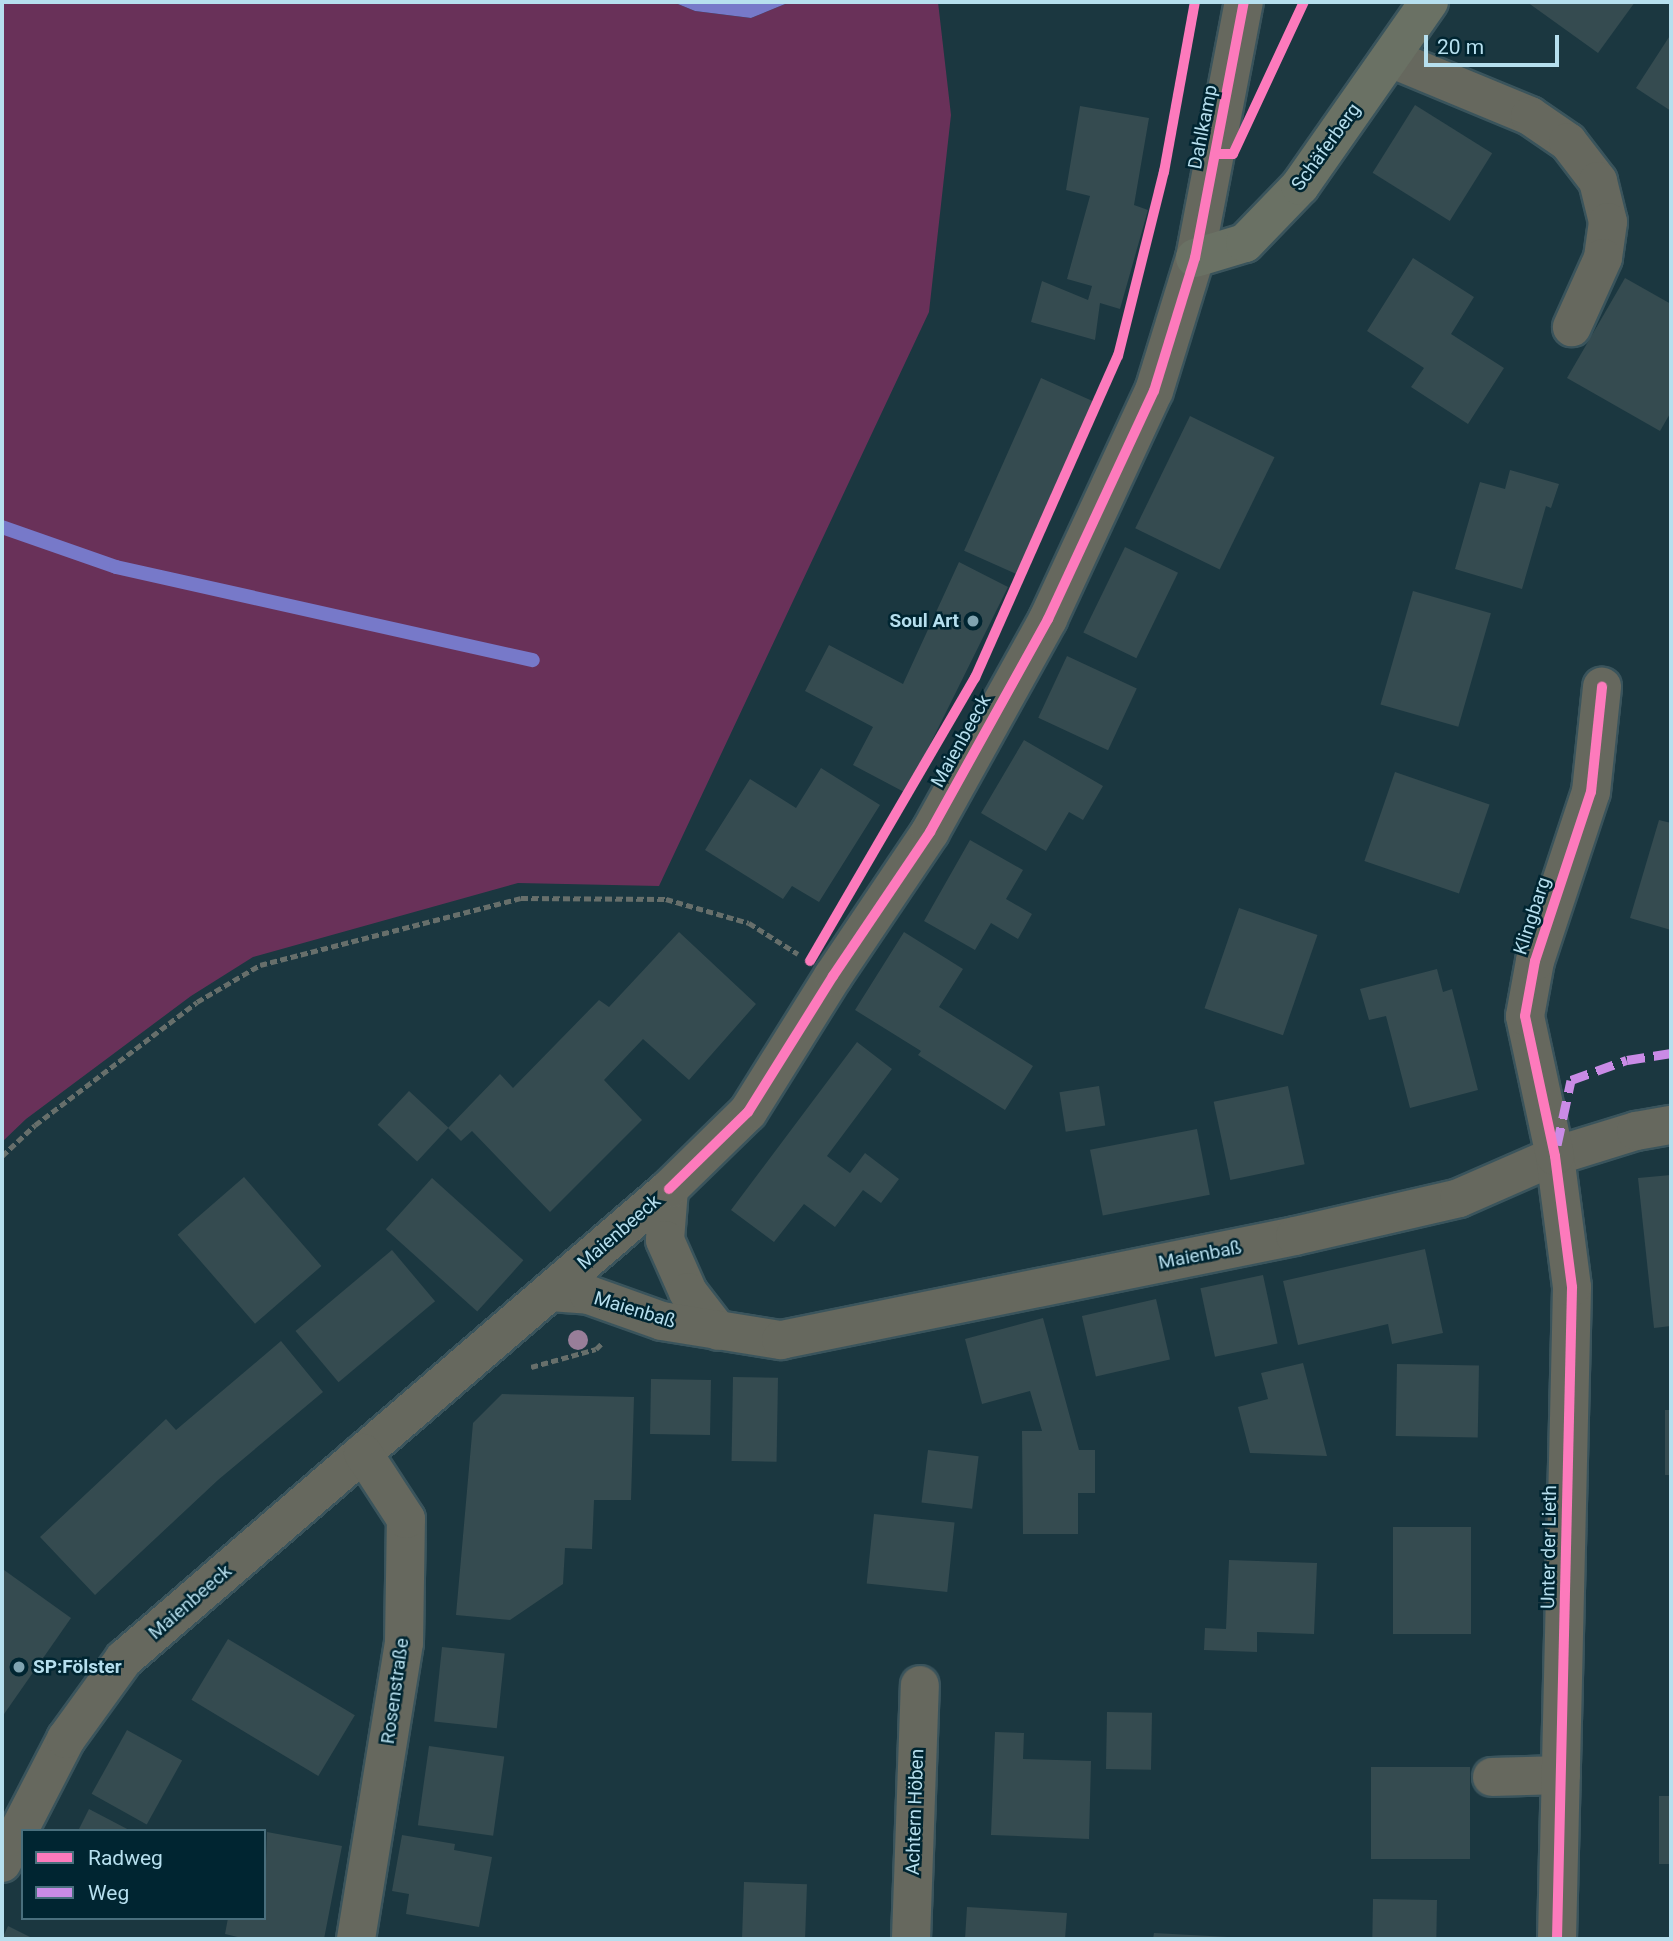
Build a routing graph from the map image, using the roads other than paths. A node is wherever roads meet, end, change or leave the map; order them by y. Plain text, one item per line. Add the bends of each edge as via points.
1 (1244, 2) edge
2 (1429, 2) edge
3 (1390, 58) junction
4 (1195, 258) junction
5 (1572, 327) dead end
6 (1602, 687) dead end
7 (1671, 1125) edge
8 (1555, 1156) junction
9 (669, 1189) junction
10 (551, 1292) junction
11 (718, 1331) junction
12 (363, 1453) junction
13 (920, 1685) dead end
14 (1561, 1775) junction
15 (1492, 1777) dead end
16 (2, 1863) edge
17 (356, 1939) edge
18 (911, 1939) edge
19 (1557, 1939) edge

1 - 4 street, Dahlkamp
2 - 3 main road, Schäferberg
3 - 4 main road, Schäferberg via 1300,186 1245,243
3 - 5 street via 1530,116 1568,142 1598,181 1608,222 1603,258
4 - 9 street, Maienbeeck via 1154,391 1048,619 930,832 748,1112
6 - 8 street, Klingbarg via 1591,792 1535,961 1525,1016
7 - 8 street, Maienbaß
8 - 11 street, Maienbaß via 1459,1198 1294,1236 781,1340
8 - 14 street, Unter der Lieth via 1572,1287
9 - 10 street, Maienbeeck
9 - 11 street, Maienbaß via 664,1240 688,1292
10 - 11 street, Maienbaß via 589,1295 662,1321
10 - 12 street, Maienbeeck
12 - 16 street, Maienbeeck via 124,1659 65,1739
12 - 17 street, Rosenstraße via 406,1518 404,1643
13 - 18 street, Achtern Höben
14 - 15 street
14 - 19 street, Unter der Lieth

